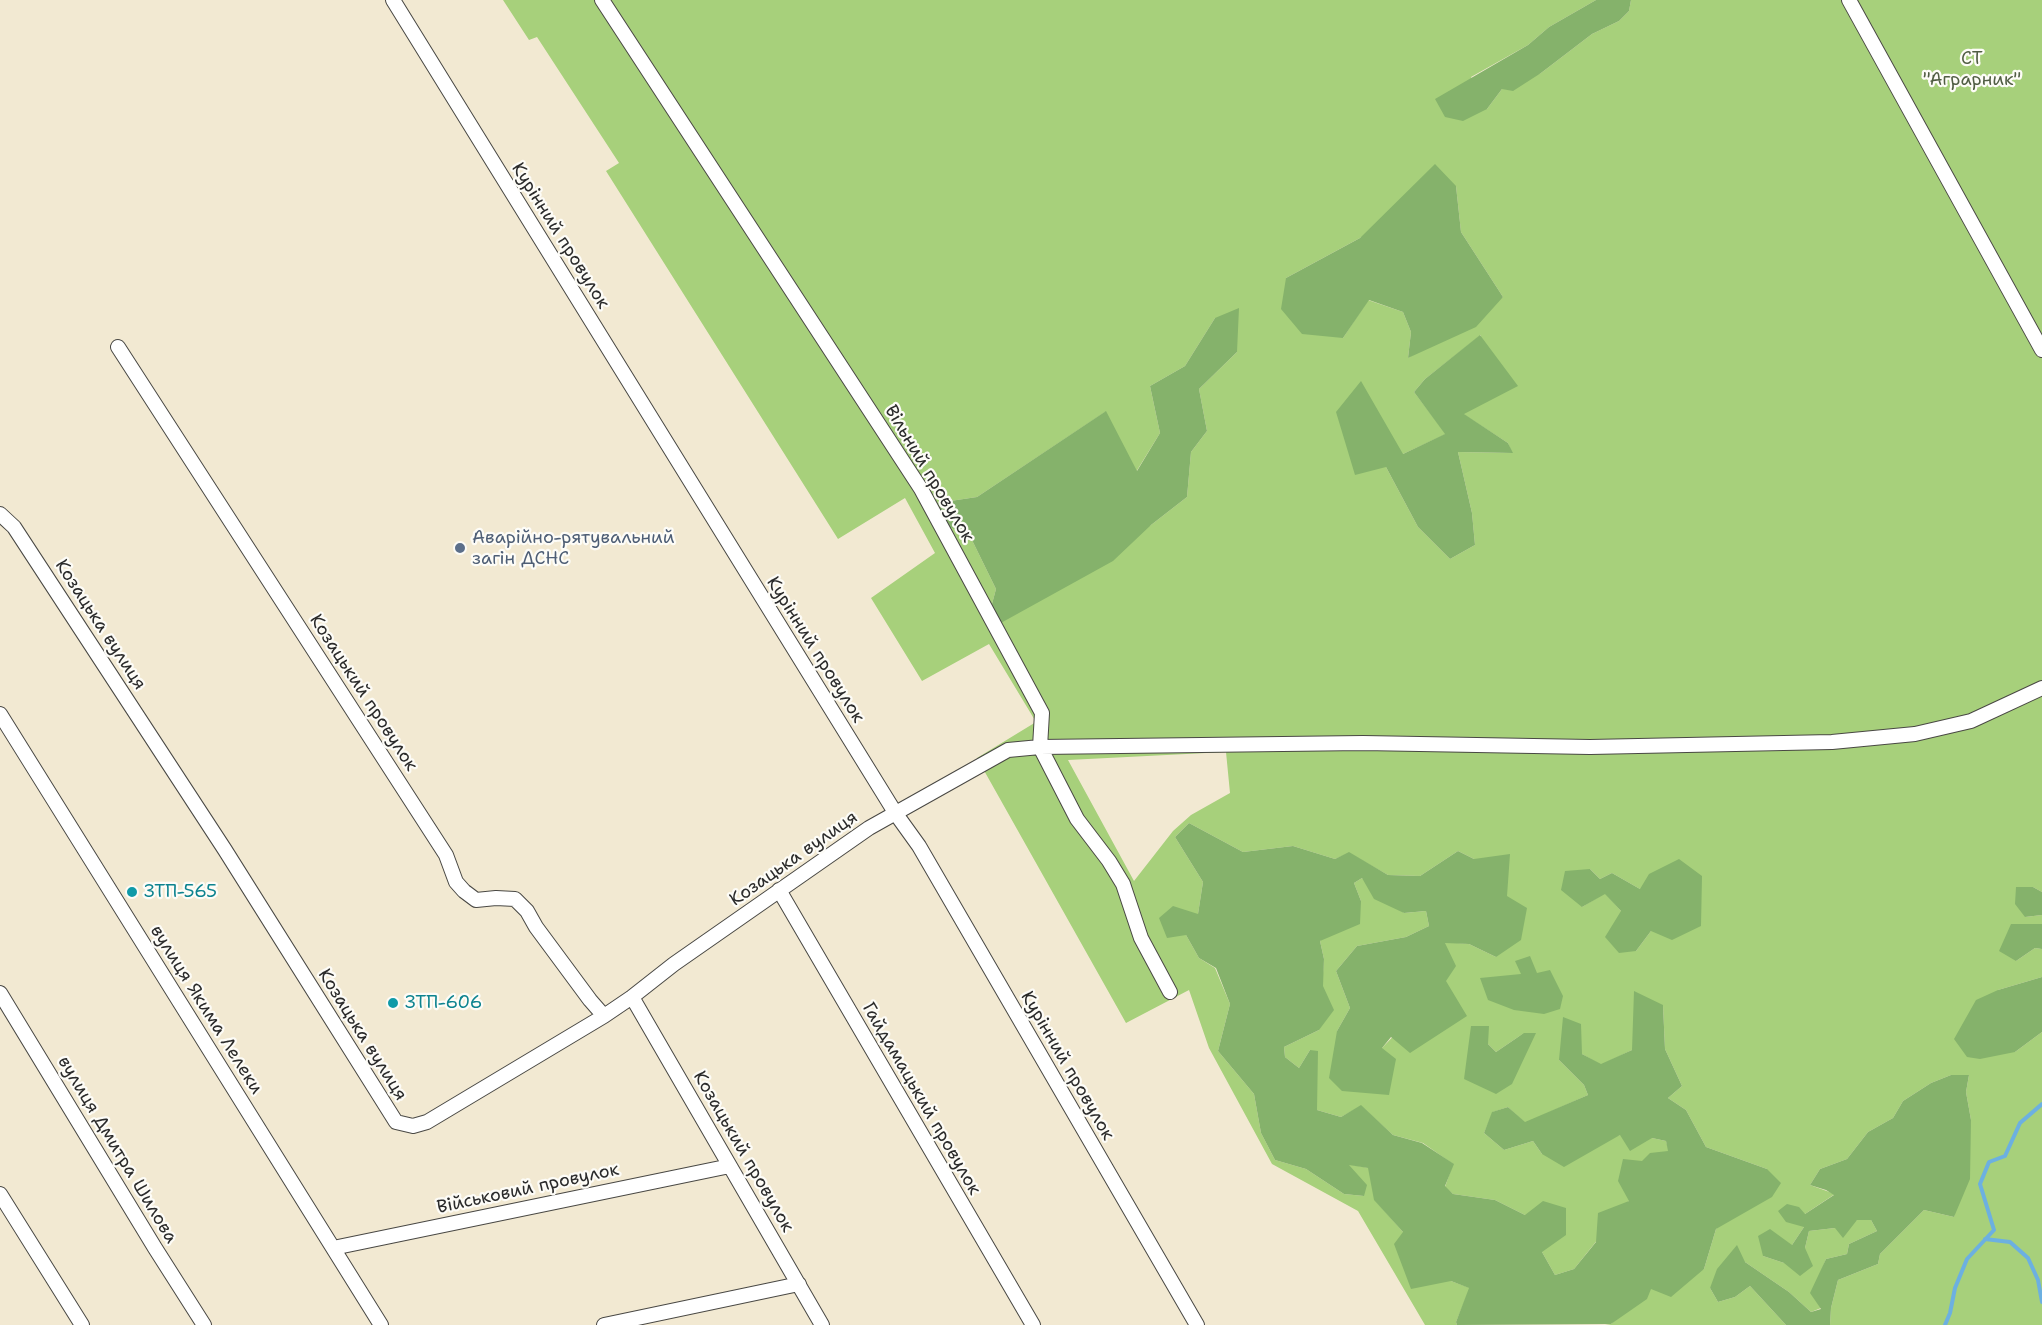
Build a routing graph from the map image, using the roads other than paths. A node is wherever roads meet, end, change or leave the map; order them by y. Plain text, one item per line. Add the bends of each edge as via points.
1 (393, 0) edge
2 (602, 0) edge
3 (1849, 0) edge
4 (118, 347) dead end
5 (2042, 350) edge
6 (0, 514) edge
7 (2042, 688) edge
8 (0, 714) edge
9 (1040, 747) junction
10 (896, 814) junction
11 (779, 890) junction
12 (1170, 992) dead end
13 (0, 993) edge
14 (632, 997) junction
15 (604, 1016) junction
16 (730, 1166) junction
17 (0, 1194) edge
18 (333, 1248) junction
19 (799, 1284) junction
20 (82, 1325) edge
21 (204, 1325) edge
22 (381, 1325) edge
23 (604, 1325) edge
24 (822, 1325) edge
25 (1033, 1325) edge
26 (1197, 1325) edge

1 - 10 street, Курінний провулок
2 - 9 street, Вільний провулок via 921,489 1042,713
3 - 5 street
4 - 15 street, Козацький провулок via 446,855 456,882 476,900 515,899
6 - 15 street, Козацька вулиця via 15,527 396,1122 413,1126 428,1122
7 - 9 street via 1971,721 1915,734 1832,742 1590,747 1364,743
8 - 18 street, вулиця Якима Лелеки
9 - 10 street, Козацька вулиця via 1008,750
9 - 12 street via 1077,819 1123,884 1141,938
10 - 11 street, Козацька вулиця
10 - 26 street, Курінний провулок via 919,846
11 - 14 street, Козацька вулиця
11 - 25 street, Гайдамацький провулок
13 - 21 street, вулиця Дмитра Шилова
14 - 15 street, Козацька вулиця
14 - 16 street, Козацький провулок
16 - 18 street, Військовий провулок
16 - 19 street, Козацький провулок
17 - 20 street
18 - 22 street, вулиця Якима Лелеки
19 - 23 street
19 - 24 street, Козацький провулок

